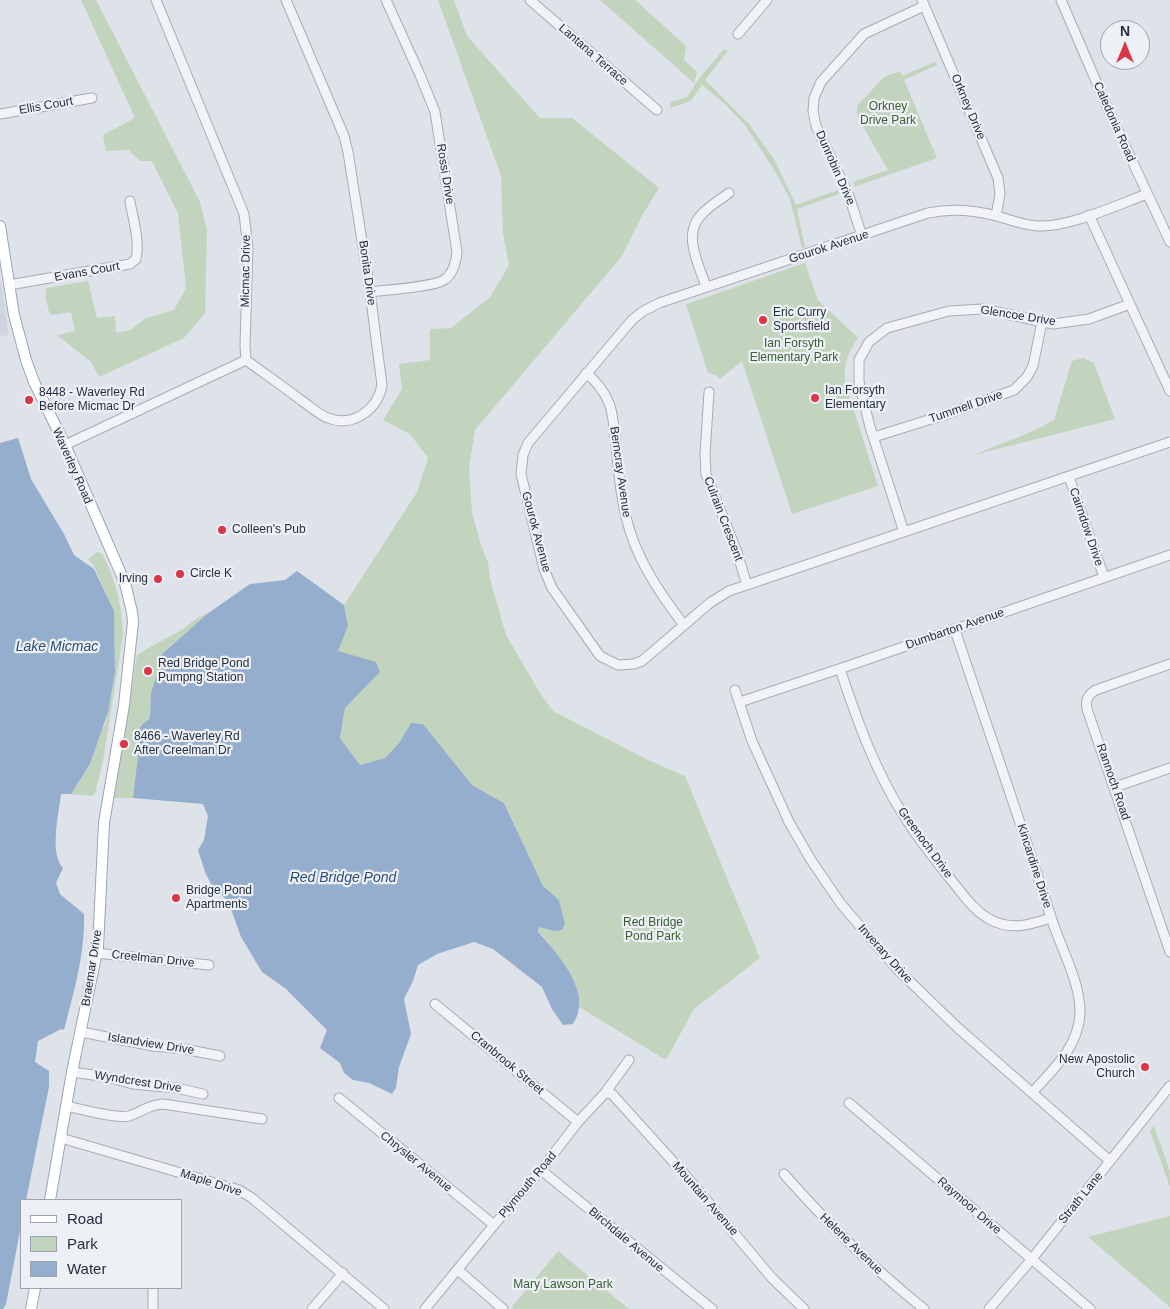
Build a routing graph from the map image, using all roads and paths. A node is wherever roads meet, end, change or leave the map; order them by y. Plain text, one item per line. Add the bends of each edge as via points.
1 (156, 0) edge
2 (286, 0) edge
3 (386, 0) edge
4 (530, 0) edge
5 (767, 0) edge
6 (1061, 0) edge
7 (923, 3) edge
8 (738, 34) dead end
9 (92, 98) dead end
10 (657, 110) dead end
11 (0, 114) edge
12 (730, 193) dead end
13 (1147, 194) junction
14 (130, 201) dead end
15 (1089, 215) junction
16 (996, 216) junction
17 (0, 226) edge
18 (862, 236) junction
19 (1170, 242) edge
20 (9, 285) junction
21 (706, 286) junction
22 (370, 292) junction
23 (1130, 304) junction
24 (1042, 322) junction
25 (246, 360) junction
26 (586, 373) junction
27 (1170, 391) edge
28 (709, 392) dead end
29 (874, 437) junction
30 (1170, 442) edge
31 (65, 445) junction
32 (1069, 477) junction
33 (904, 532) junction
34 (1170, 555) edge
35 (1104, 577) junction
36 (747, 584) junction
37 (683, 624) junction
38 (955, 630) junction
39 (1170, 664) edge
40 (840, 669) junction
41 (735, 690) dead end
42 (740, 702) junction
43 (124, 704) joint
44 (1170, 768) edge
45 (1115, 787) junction
46 (1051, 918) junction
47 (1170, 952) edge
48 (96, 953) junction
49 (209, 965) dead end
50 (435, 1004) dead end
51 (81, 1032) junction
52 (220, 1056) dead end
53 (629, 1060) dead end
54 (72, 1072) junction
55 (1170, 1086) edge
56 (605, 1093) junction
57 (1032, 1093) junction
58 (203, 1094) dead end
59 (339, 1098) dead end
60 (849, 1103) dead end
61 (66, 1106) junction
62 (262, 1119) dead end
63 (578, 1122) junction
64 (61, 1138) junction
65 (1110, 1162) junction
66 (542, 1170) junction
67 (784, 1174) dead end
68 (50, 1199) edge
69 (494, 1225) junction
70 (1031, 1260) junction
71 (458, 1270) junction
72 (343, 1273) junction
73 (35, 1289) edge
74 (153, 1289) edge
75 (31, 1309) edge
76 (153, 1309) edge
77 (312, 1309) edge
78 (384, 1309) edge
79 (425, 1309) edge
80 (503, 1309) edge
81 (712, 1309) edge
82 (804, 1309) edge
83 (924, 1309) edge
84 (989, 1309) edge
85 (1090, 1309) edge

1 - 25 street, Micmac Drive via 244,214 248,248
2 - 22 street, Bonita Drive via 344,136 353,172
3 - 22 street, Rossi Drive via 435,112 456,252 454,269 437,283
4 - 10 street, Lantana Terrace
5 - 8 street
6 - 13 street, Caledonia Road
7 - 16 street, Orkney Drive via 998,178 1000,194
7 - 18 street, Dunrobin Drive via 864,34 821,82 814,98 816,126 849,196
9 - 11 street, Ellis Court
12 - 21 street via 702,214 693,232 694,254
13 - 15 street, Gourok Avenue
13 - 19 street, Caledonia Road
14 - 20 street, Evans Court via 138,251 130,264
15 - 16 street, Gourok Avenue via 1046,226 1026,225
15 - 23 street
16 - 18 street, Gourok Avenue via 941,210
17 - 20 main road, Waverley Road
18 - 21 street, Gourok Avenue
20 - 31 main road, Waverley Road via 31,375
21 - 26 street, Gourok Avenue via 642,312
22 - 25 street, Bonita Drive via 382,385 376,403 364,414 347,420 327,418
23 - 24 street, Glencoe Drive via 1089,319 1053,324
23 - 27 street
24 - 29 street, Tummell Drive via 1033,366 1014,390
24 - 29 street, Glencoe Drive via 999,312 965,309 887,328 869,342 859,360 859,382
25 - 31 street
26 - 37 street, Berncray Avenue via 597,382 610,404 626,518 632,534 657,589
26 - 37 street, Gourok Avenue via 528,443 521,460 521,474 544,569 552,588 600,656 613,664 642,661
28 - 36 street, Culrain Crescent via 706,474
29 - 33 street, Glencoe Drive
30 - 32 street, Gourok Avenue
31 - 43 main road, Waverley Road via 125,583 132,612 132,648
32 - 33 street, Gourok Avenue
32 - 35 street, Cairndow Drive
33 - 36 street, Gourok Avenue
34 - 35 street, Dumbarton Avenue
35 - 38 street, Dumbarton Avenue
36 - 37 street, Gourok Avenue via 711,602
38 - 40 street, Dumbarton Avenue
38 - 46 street, Kincardine Drive
39 - 45 street, Rannoch Road via 1096,690 1087,699 1087,709
40 - 42 street, Dumbarton Avenue
40 - 46 street, Greenoch Drive via 864,738 904,816 973,907 989,919 1012,926 1026,926
41 - 42 street, Inverary Drive
42 - 57 street, Inverary Drive via 752,741 789,822 841,904 897,969
43 - 48 main road, Braemar Drive via 104,823
44 - 45 street
45 - 47 street, Rannoch Road
46 - 57 street, Kincardine Drive via 1076,985 1080,1014 1076,1035 1067,1053
48 - 49 street, Creelman Drive
48 - 51 main road, Braemar Drive
50 - 63 street, Cranbrook Street
51 - 52 street, Islandview Drive
51 - 54 main road, Braemar Drive
53 - 56 street, Plymouth Road
54 - 58 street, Wyndcrest Drive
54 - 61 main road, Braemar Drive
55 - 65 street, Strath Lane
56 - 63 street, Plymouth Road
56 - 82 street, Mountain Avenue via 612,1094 772,1278
57 - 65 street, Inverary Drive
59 - 69 street, Chrysler Avenue
60 - 70 street, Raymoor Drive
61 - 62 street via 125,1116 163,1104
61 - 64 main road, Braemar Drive
63 - 66 street, Plymouth Road
64 - 68 main road, Braemar Drive
64 - 72 street, Maple Drive via 239,1190
65 - 70 street, Strath Lane
66 - 69 street, Plymouth Road
66 - 81 street, Birchdale Avenue
67 - 83 street, Helene Avenue via 869,1263
69 - 71 street, Plymouth Road
70 - 84 street, Strath Lane
70 - 85 street, Raymoor Drive
71 - 79 street, Plymouth Road
71 - 80 street
72 - 77 street
72 - 78 street, Maple Drive
73 - 75 main road
74 - 76 street

